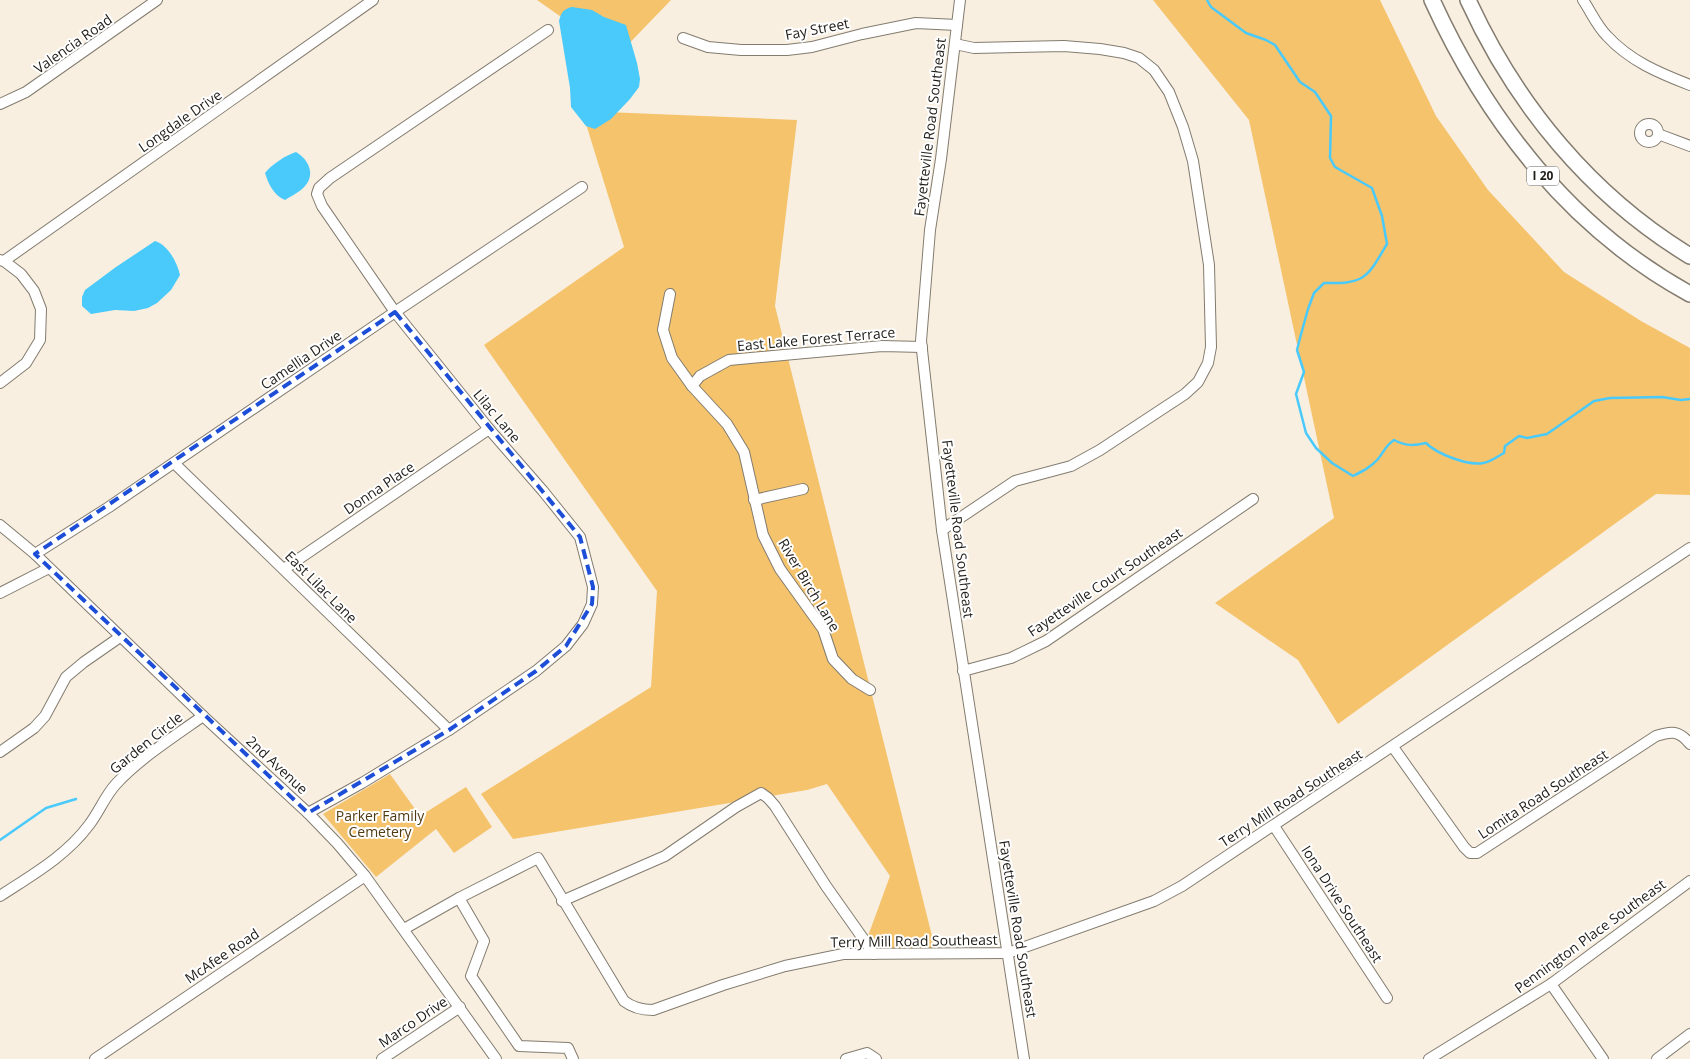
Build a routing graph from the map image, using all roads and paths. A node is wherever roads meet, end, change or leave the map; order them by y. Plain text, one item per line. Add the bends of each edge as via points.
1 (157, 0) edge
2 (373, 0) edge
3 (960, 0) edge
4 (1432, 0) edge
5 (1468, 0) edge
6 (1583, 0) edge
7 (957, 25) junction
8 (548, 30) dead end
9 (683, 38) dead end
10 (955, 44) junction
11 (1690, 85) edge
12 (0, 104) edge
13 (1658, 134) dead end
14 (1690, 146) edge
15 (582, 188) dead end
16 (1690, 256) edge
17 (2, 261) edge
18 (670, 294) dead end
19 (1690, 294) edge
20 (395, 312) junction
21 (922, 347) junction
22 (0, 383) edge
23 (692, 386) junction
24 (489, 429) junction
25 (174, 463) junction
26 (803, 489) dead end
27 (1253, 499) dead end
28 (754, 500) junction
29 (0, 525) edge
30 (942, 530) junction
31 (1690, 548) edge
32 (35, 554) junction
33 (49, 568) junction
34 (284, 569) junction
35 (0, 593) edge
36 (120, 637) junction
37 (963, 671) junction
38 (870, 690) dead end
39 (203, 716) junction
40 (449, 730) junction
41 (1690, 744) edge
42 (1393, 747) junction
43 (0, 752) edge
44 (308, 813) junction
45 (1274, 826) junction
46 (365, 876) junction
47 (1690, 881) edge
48 (0, 896) edge
49 (459, 898) junction
50 (562, 901) junction
51 (404, 929) junction
52 (1008, 953) junction
53 (874, 954) junction
54 (1551, 984) junction
55 (1387, 998) dead end
56 (460, 1007) junction
57 (1690, 1034) edge
58 (95, 1059) edge
59 (382, 1059) edge
60 (496, 1059) edge
61 (573, 1059) edge
62 (846, 1059) edge
63 (876, 1059) edge
64 (1024, 1059) edge
65 (1429, 1059) edge
66 (1603, 1059) edge
67 (1656, 1059) edge

1 - 12 street, Valencia Road via 26,92
2 - 17 street, Longdale Drive
3 - 7 street, Fayetteville Road Southeast
4 - 19 highway, I 20 via 1486,101 1541,174 1614,244
5 - 16 highway, I 20 via 1513,82 1554,139 1622,208
6 - 11 street via 1605,35 1625,54 1651,70
7 - 9 street, Fay Street via 916,23 787,50 708,47
7 - 10 street, Fayetteville Road Southeast
8 - 20 street, Lilac Lane via 319,188 317,194 322,206
10 - 21 street, Fayetteville Road Southeast via 930,230
10 - 30 street via 974,48 1064,46 1100,49 1139,58 1154,70 1169,92 1194,161 1209,266 1211,347 1208,363 1198,382 1185,394 1086,458 1071,466 1015,481
13 - 14 street
15 - 20 street, Camellia Drive
17 - 22 street via 21,274 34,290 41,309 40,340 26,363
18 - 23 street, River Birch Lane via 663,330 672,358
20 - 24 street, Lilac Lane
20 - 25 street, Camellia Drive
21 - 23 street, East Lake Forest Terrace via 882,346 729,360 700,376
21 - 30 street, Fayetteville Road Southeast
23 - 28 street, River Birch Lane via 727,424 744,452
24 - 34 street, Donna Place
24 - 40 street, Lilac Lane via 580,537 593,587 592,604 583,624 566,646 536,671
25 - 32 street, Camellia Drive
25 - 34 street, East Lilac Lane
26 - 28 street
27 - 37 street, Fayetteville Court Southeast via 1046,641 1010,658
28 - 38 street, River Birch Lane via 763,535 780,569 823,629 833,659 852,679
29 - 32 street, 2nd Avenue
30 - 37 street, Fayetteville Road Southeast
31 - 42 street, Terry Mill Road Southeast
32 - 33 street, 2nd Avenue
33 - 35 street
33 - 36 street, 2nd Avenue
34 - 40 street, East Lilac Lane
36 - 39 street, 2nd Avenue
36 - 43 street via 66,677 45,716
37 - 52 street, Fayetteville Road Southeast
39 - 44 street, 2nd Avenue
39 - 48 street, Garden Circle via 116,784 89,826 70,847
40 - 44 street, Lilac Lane
41 - 42 street, Lomita Road Southeast via 1684,736 1670,732 1656,736 1477,853 1470,853 1464,847
42 - 45 street, Terry Mill Road Southeast
44 - 46 street, 2nd Avenue
45 - 52 street, Terry Mill Road Southeast via 1154,901
45 - 55 street, Iona Drive Southeast
46 - 51 street, 2nd Avenue
46 - 58 street, McAfee Road
47 - 54 street, Pennington Place Southeast
49 - 50 street, Terry Mill Road Southeast via 538,858
49 - 51 street, Terry Mill Road Southeast
49 - 61 street via 484,941 471,976 514,1038 520,1046 568,1048
50 - 53 street, Terry Mill Road Southeast via 624,1001 644,1010 654,1010 785,966 844,954
50 - 53 street via 665,856 761,793 775,806
51 - 56 street, 2nd Avenue
52 - 53 street, Terry Mill Road Southeast
52 - 64 street, Fayetteville Road Southeast
54 - 65 street, Pennington Place Southeast
54 - 66 street
56 - 59 street, Marco Drive
56 - 60 street, 2nd Avenue
57 - 67 street
62 - 63 street via 867,1053

